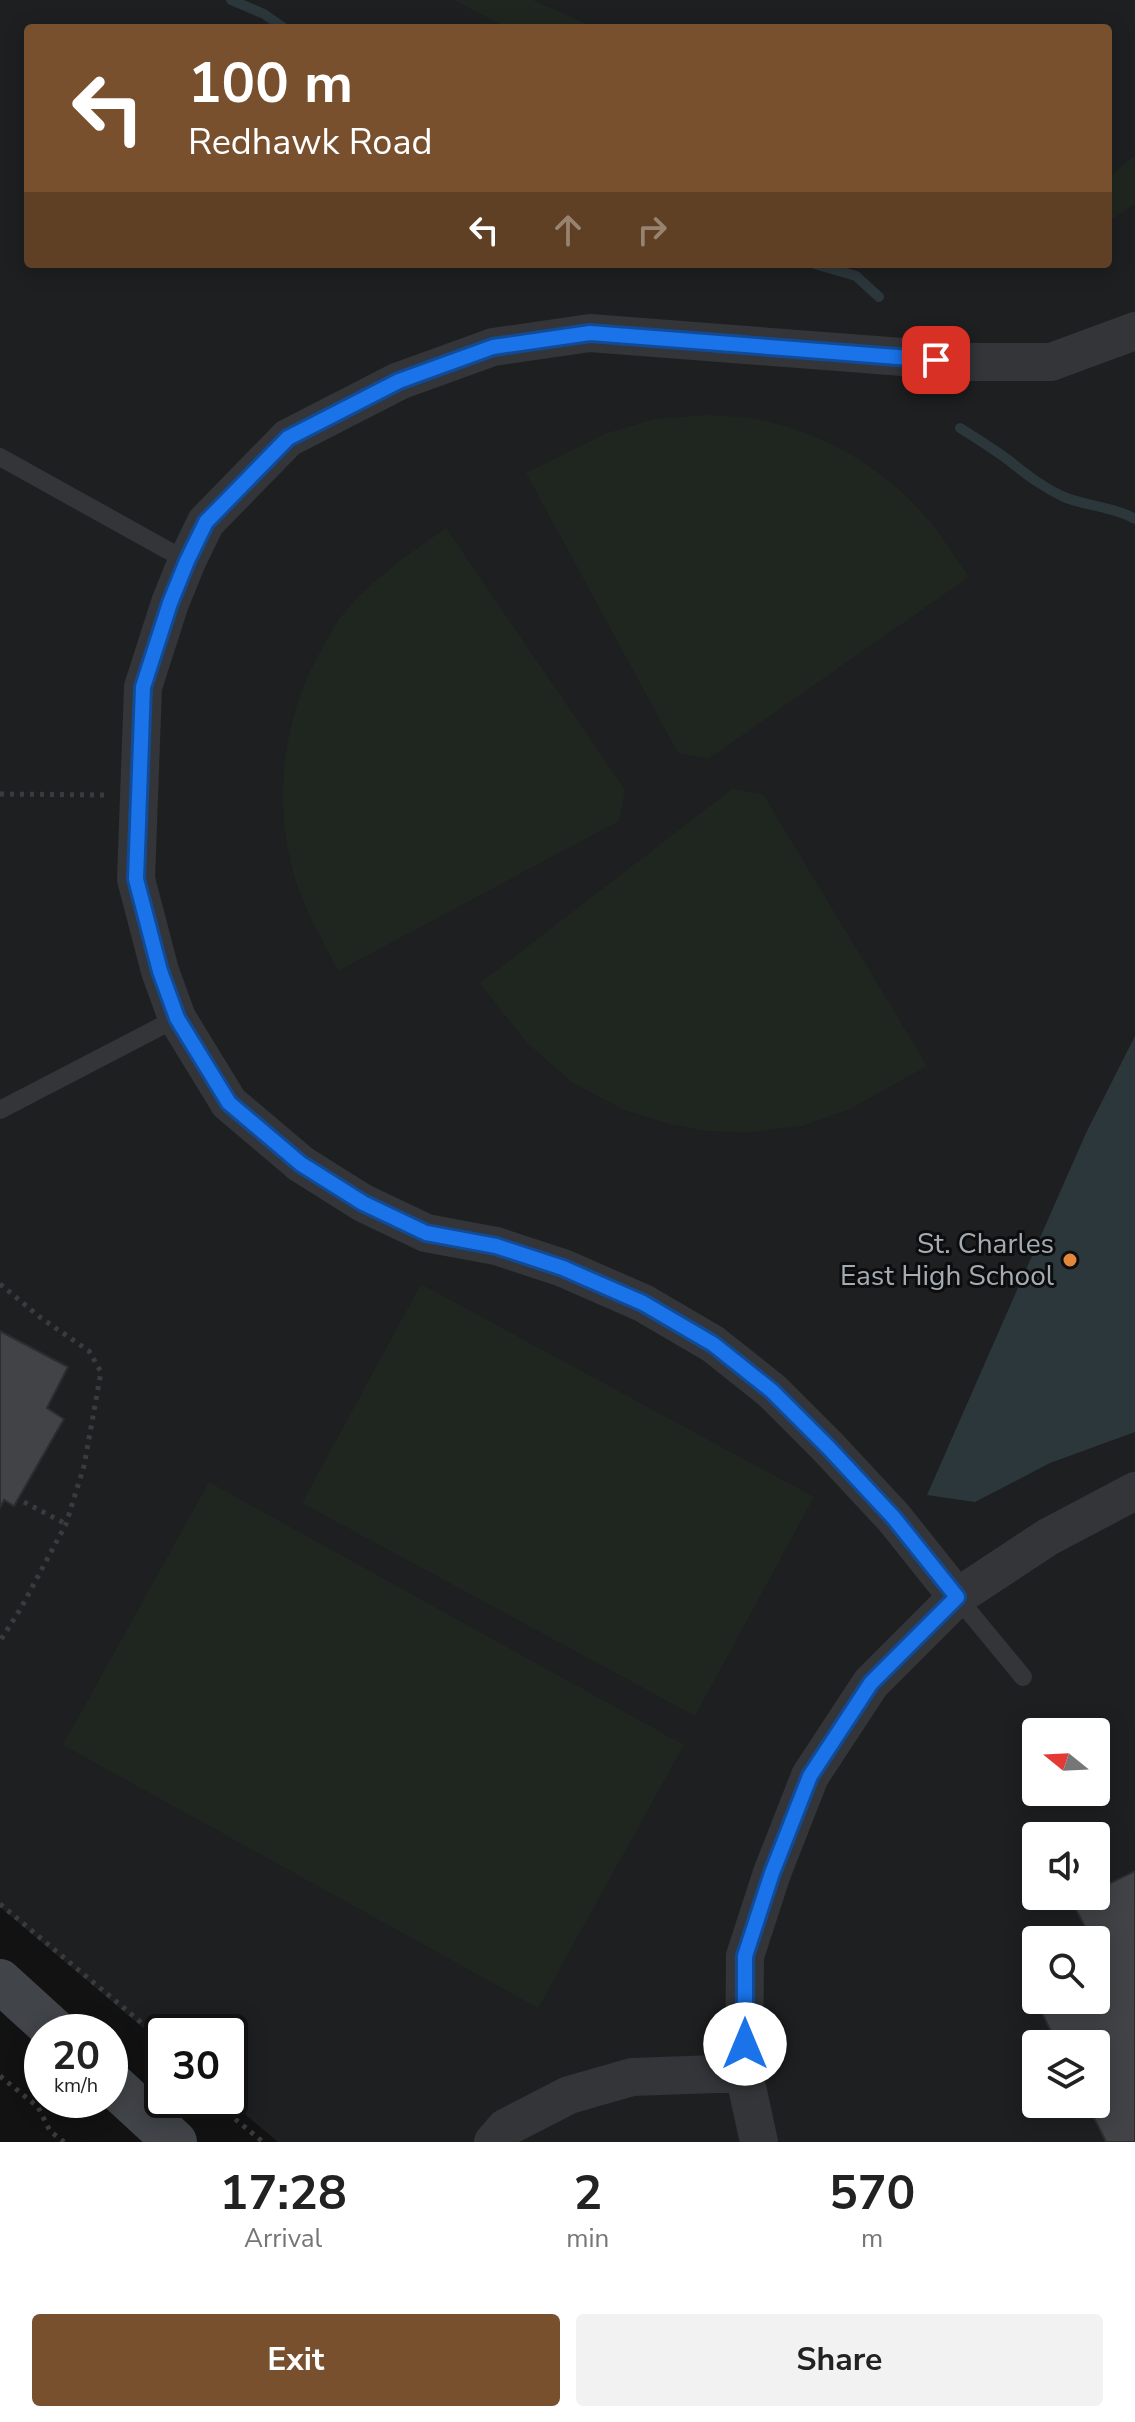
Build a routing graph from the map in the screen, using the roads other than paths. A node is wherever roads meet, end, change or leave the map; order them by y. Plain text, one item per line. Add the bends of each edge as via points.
1 (1135, 331) edge
2 (0, 457) edge
3 (187, 561) junction
4 (177, 1018) junction
5 (0, 1110) edge
6 (1135, 1491) edge
7 (957, 1597) junction
8 (1023, 1677) dead end
9 (0, 1981) edge
10 (36, 2014) edge
11 (744, 2073) junction
12 (128, 2099) edge
13 (175, 2142) edge
14 (493, 2142) edge
15 (759, 2142) edge

1 - 3 street via 1051,362 968,362 590,333 493,347 399,381 288,438 206,522
2 - 3 lane
3 - 4 street via 143,687 136,879
4 - 5 lane
4 - 7 street via 229,1103 301,1164 363,1203 426,1233 496,1246 563,1268 643,1303 713,1344 772,1391 828,1447
6 - 7 street via 1048,1537
7 - 8 lane
7 - 11 street via 871,1683 810,1776 745,1956
9 - 10 street
11 - 14 street via 632,2077 569,2095 505,2128
11 - 15 street
12 - 13 street

